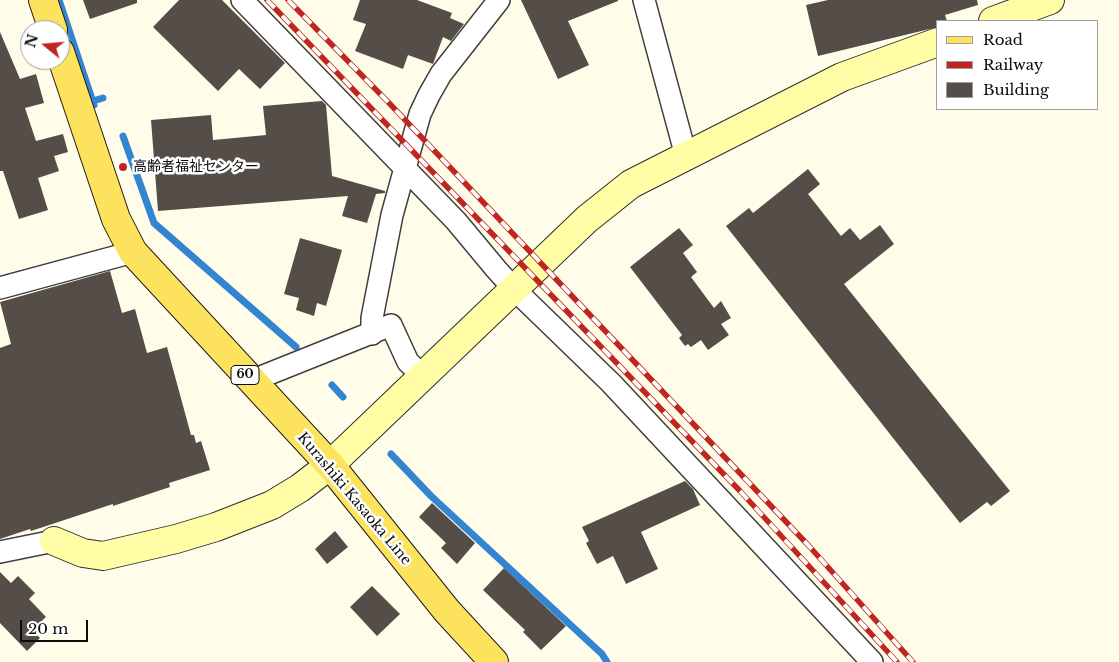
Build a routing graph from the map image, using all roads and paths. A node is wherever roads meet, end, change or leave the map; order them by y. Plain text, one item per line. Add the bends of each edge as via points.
1 (42, 0) edge
2 (242, 0) edge
3 (499, 0) edge
4 (644, 0) edge
5 (1050, 0) edge
6 (49, 20) edge
7 (996, 20) edge
8 (936, 43) edge
9 (66, 70) edge
10 (686, 156) junction
11 (405, 167) junction
12 (133, 252) junction
13 (0, 288) edge
14 (514, 289) junction
15 (372, 334) junction
16 (423, 376) junction
17 (251, 381) junction
18 (330, 466) junction
19 (54, 541) joint
20 (0, 552) edge
21 (494, 662) edge
22 (872, 662) edge

1 - 6 main road
2 - 11 street
3 - 11 street via 441,74 429,95 420,114
4 - 10 street
5 - 7 street
8 - 10 street via 842,78
9 - 12 main road, Kurashiki Kasaoka Line / 60 via 116,219
10 - 14 street via 631,184 587,219
11 - 14 street
11 - 15 street via 381,264
12 - 13 street
12 - 17 main road, Kurashiki Kasaoka Line / 60
14 - 16 street
14 - 22 street via 611,383
15 - 16 street via 391,326 408,362
15 - 17 street
16 - 18 street
17 - 18 main road, Kurashiki Kasaoka Line / 60
18 - 19 street via 272,505 176,539 103,556 83,553
18 - 21 main road, Kurashiki Kasaoka Line / 60 via 447,610
19 - 20 street

